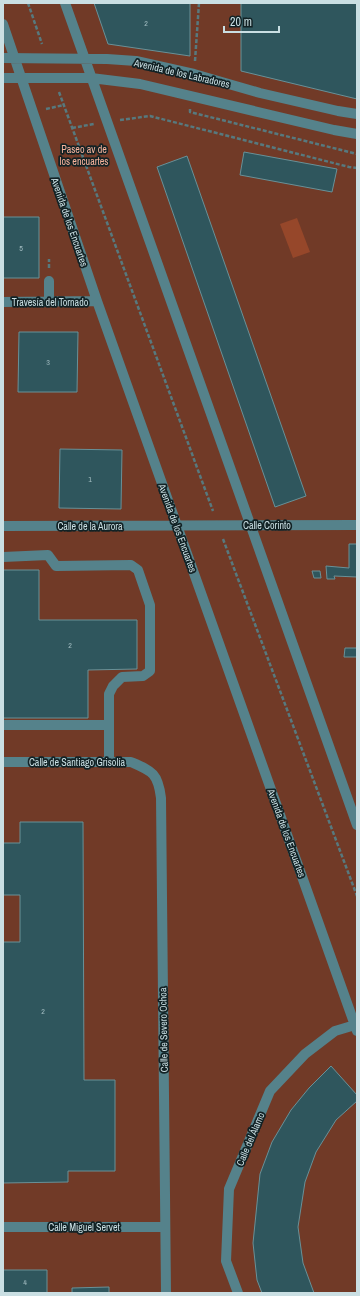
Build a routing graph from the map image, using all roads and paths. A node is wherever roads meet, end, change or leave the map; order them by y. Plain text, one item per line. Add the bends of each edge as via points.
1 (28, 3) edge
2 (65, 3) edge
3 (3, 24) edge
4 (3, 58) edge
5 (15, 58) junction
6 (47, 58) junction
7 (84, 59) junction
8 (3, 78) edge
9 (22, 78) junction
10 (54, 78) junction
11 (90, 78) junction
12 (357, 114) edge
13 (107, 122) junction
14 (72, 128) junction
15 (357, 134) edge
16 (357, 168) edge
17 (49, 281) dead end
18 (3, 302) edge
19 (49, 302) junction
20 (97, 302) junction
21 (251, 525) junction
22 (357, 525) edge
23 (3, 526) edge
24 (178, 526) junction
25 (218, 526) junction
26 (3, 557) edge
27 (3, 725) edge
28 (108, 725) junction
29 (3, 762) edge
30 (108, 762) junction
31 (150, 771) joint
32 (357, 825) edge
33 (357, 896) edge
34 (356, 1028) edge
35 (3, 1227) edge
36 (165, 1227) junction
37 (166, 1293) edge
38 (238, 1293) edge

1 - 6 path
2 - 7 street
3 - 5 street, Avenida de los Encuartes
4 - 5 street, Avenida de los Labradores
5 - 6 street, Avenida de los Labradores
5 - 9 street, Avenida de los Encuartes
6 - 7 street, Avenida de los Labradores
7 - 11 street
7 - 12 street, Avenida de los Labradores via 136,61 260,93
8 - 9 street, Avenida de los Labradores
9 - 10 street, Avenida de los Labradores
9 - 20 street, Avenida de los Encuartes
10 - 11 street, Avenida de los Labradores
10 - 14 path
11 - 13 street
11 - 15 street, Avenida de los Labradores via 140,84
13 - 14 path
13 - 16 path via 150,116
13 - 21 street
14 - 25 path
17 - 19 street
18 - 19 street, Travesía del Tornado
19 - 20 street, Travesía del Tornado
20 - 24 street, Avenida de los Encuartes
21 - 22 street, Calle Corinto
21 - 25 street, Calle Corinto
21 - 32 street
23 - 24 street, Calle de la Aurora
24 - 25 street, Calle Corinto
24 - 34 street, Avenida de los Encuartes
25 - 33 path
26 - 28 street via 48,556 56,566 131,565 138,570 150,605 150,671 143,676 122,677 113,686 109,694
27 - 28 street
28 - 30 street
29 - 30 street, Calle de Santiago Grisolía
30 - 31 street, Calle de Santiago Grisolía via 131,762
31 - 36 street, Calle de Severo Ochoa via 160,784 161,798
34 - 38 street, Calle del Álamo via 335,1031 305,1054 270,1090 228,1189 226,1261
35 - 36 street, Calle Miguel Servet
36 - 37 street, Calle de Severo Ochoa

